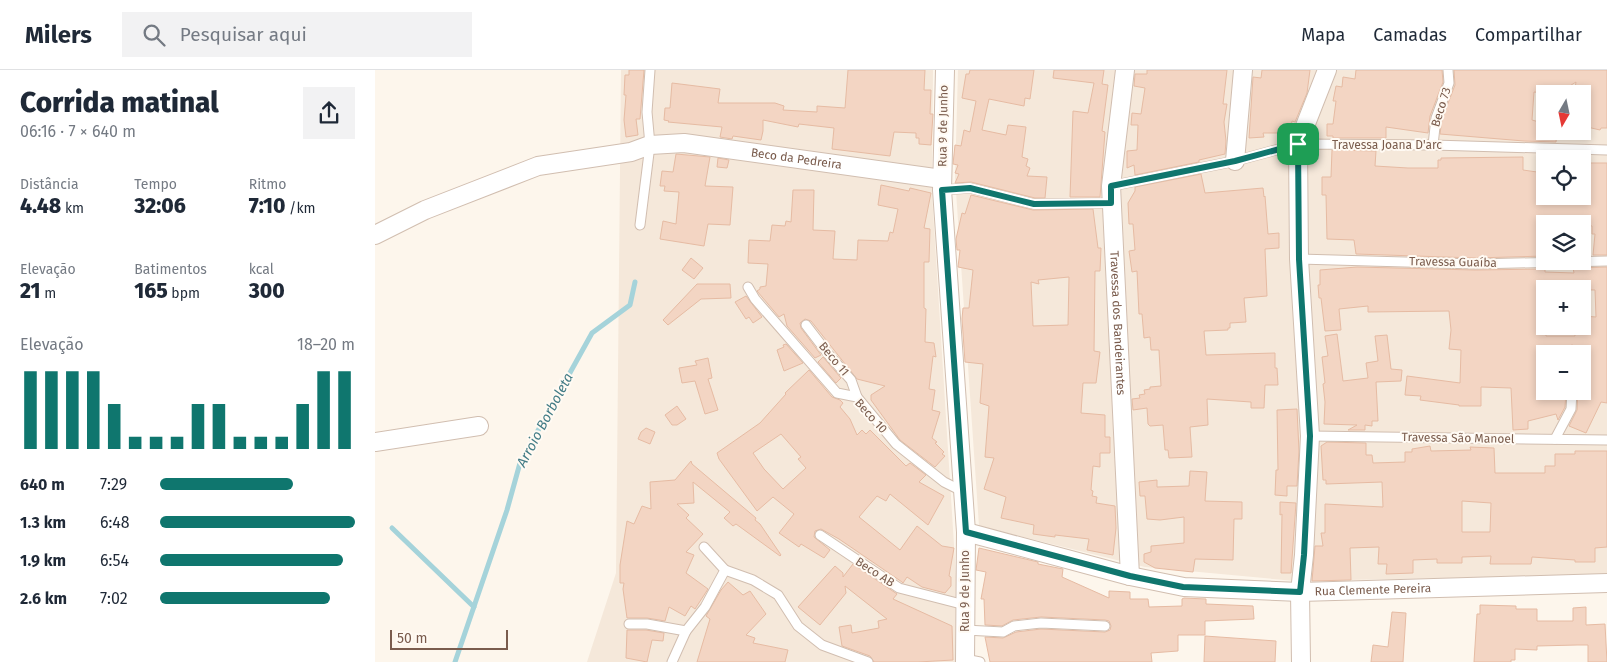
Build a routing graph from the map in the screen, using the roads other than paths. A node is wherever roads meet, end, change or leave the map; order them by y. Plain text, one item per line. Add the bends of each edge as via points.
1 (650, 70) edge
2 (945, 70) edge
3 (1125, 70) edge
4 (1243, 70) edge
5 (1327, 70) edge
6 (1449, 70) edge
7 (1298, 144) junction
8 (649, 145) junction
9 (1433, 145) junction
10 (1607, 150) edge
11 (1235, 161) junction
12 (942, 185) junction
13 (1111, 186) junction
14 (1111, 203) junction
15 (640, 225) dead end
16 (375, 235) edge
17 (1299, 259) junction
18 (1607, 261) edge
19 (748, 287) dead end
20 (806, 325) dead end
21 (857, 397) junction
22 (1572, 400) edge
23 (479, 426) dead end
24 (1310, 436) junction
25 (1555, 439) junction
26 (1607, 440) edge
27 (375, 442) edge
28 (964, 492) junction
29 (966, 532) junction
30 (820, 535) dead end
31 (704, 547) dead end
32 (725, 570) junction
33 (1130, 576) junction
34 (1607, 584) edge
35 (1300, 592) junction
36 (965, 605) junction
37 (629, 624) dead end
38 (1105, 626) dead end
39 (965, 630) junction
40 (686, 631) junction
41 (970, 661) edge
42 (672, 662) edge
43 (869, 662) edge
44 (1301, 662) edge

1 - 8 lane
2 - 12 street, Rua 9 de Junho
3 - 13 street, Travessa dos Bandeirantes
4 - 11 street
5 - 7 street
6 - 9 lane, Beco 73 via 1449,83 1436,118
7 - 9 lane, Travessa Joana D'arc
7 - 11 lane, Travessa Joana D'arc
7 - 17 street
8 - 12 street, Beco da Pedreira via 684,143
8 - 15 lane
8 - 16 street, Beco da Pedreira via 631,152 538,166 425,210
9 - 10 lane, Travessa Joana D'arc
11 - 13 lane, Travessa Joana D'arc
12 - 14 lane via 970,188 1034,204
12 - 28 street, Rua 9 de Junho
13 - 14 street, Travessa dos Bandeirantes
14 - 33 street, Travessa dos Bandeirantes
17 - 18 lane, Travessa Guaíba via 1475,264
17 - 24 street
19 - 21 lane, Beco 10 via 837,393
20 - 21 lane, Beco 11 via 851,380
21 - 28 lane, Beco 10 via 896,444 944,482
22 - 25 lane via 1571,409
23 - 27 street
24 - 25 lane, Travessa São Manoel
24 - 35 street
25 - 26 lane, Travessa São Manoel
28 - 29 street, Rua 9 de Junho
29 - 33 street, Rua Clemente Pereira
29 - 36 street, Rua 9 de Junho
30 - 36 lane, Beco AB via 899,588
31 - 32 lane
32 - 40 lane via 705,607
32 - 43 lane via 753,580 778,595 798,626 822,645
33 - 35 street, Rua Clemente Pereira via 1183,587
34 - 35 street, Rua Clemente Pereira
35 - 44 street
36 - 39 street, Rua 9 de Junho
37 - 40 lane
38 - 39 lane via 1041,623 1014,626 1003,632
39 - 41 street, Rua 9 de Junho
40 - 42 lane

